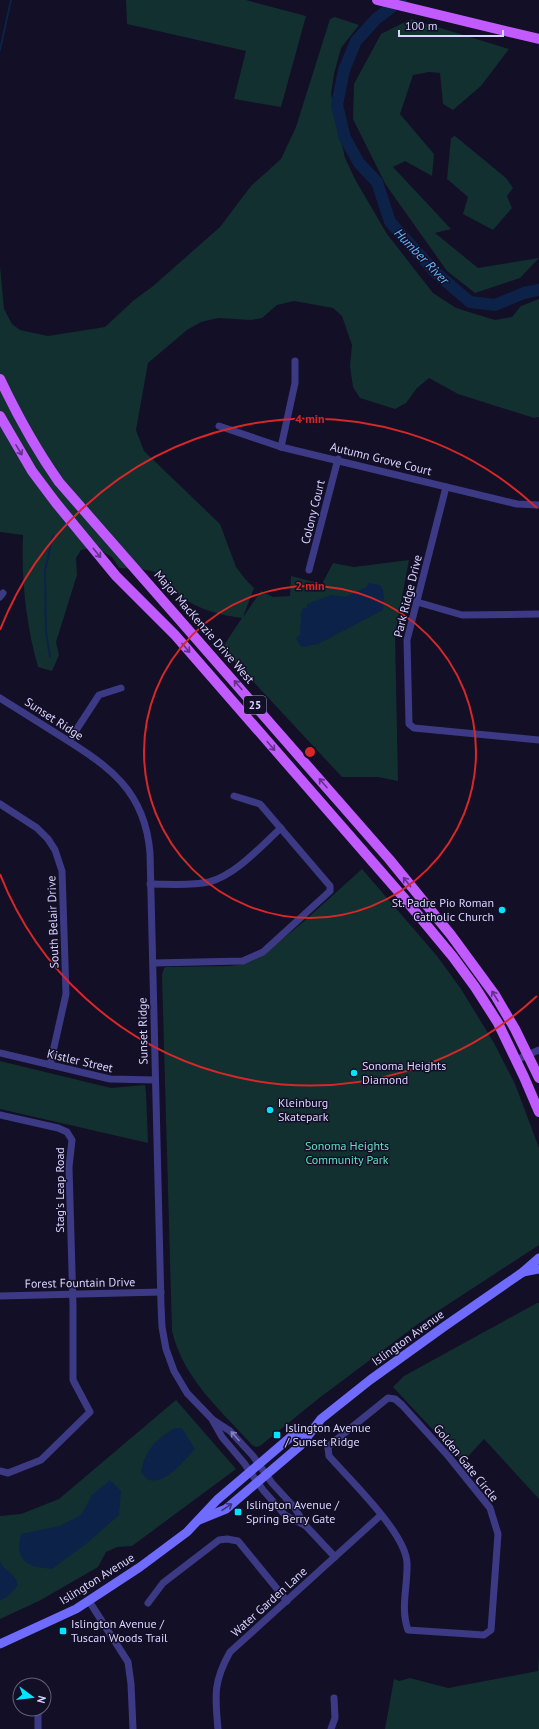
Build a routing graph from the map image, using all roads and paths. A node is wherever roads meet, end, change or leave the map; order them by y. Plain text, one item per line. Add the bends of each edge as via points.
1 (380, 1) edge
2 (539, 39) edge
3 (295, 361) dead end
4 (0, 379) edge
5 (0, 416) edge
6 (219, 426) dead end
7 (281, 447) junction
8 (338, 459) junction
9 (446, 487) junction
10 (539, 505) edge
11 (309, 570) dead end
12 (417, 602) junction
13 (539, 614) edge
14 (121, 688) dead end
15 (0, 698) edge
16 (539, 740) edge
17 (69, 741) junction
18 (234, 796) dead end
19 (0, 804) edge
20 (281, 828) junction
21 (150, 884) junction
22 (153, 963) junction
23 (539, 1050) edge
24 (0, 1053) edge
25 (528, 1054) junction
26 (516, 1060) junction
27 (50, 1065) junction
28 (539, 1078) edge
29 (155, 1080) junction
30 (539, 1112) edge
31 (0, 1115) edge
32 (539, 1258) edge
33 (539, 1269) edge
34 (523, 1272) junction
35 (161, 1292) junction
36 (73, 1294) junction
37 (0, 1296) edge
38 (213, 1420) junction
39 (312, 1430) junction
40 (259, 1464) junction
41 (0, 1472) edge
42 (250, 1472) junction
43 (266, 1474) junction
44 (258, 1482) junction
45 (381, 1515) junction
46 (199, 1520) junction
47 (306, 1526) junction
48 (334, 1557) junction
49 (89, 1601) junction
50 (287, 1601) junction
51 (148, 1603) dead end
52 (0, 1644) edge
53 (334, 1698) dead end
54 (38, 1717) edge
55 (38, 1729) edge
56 (132, 1729) edge
57 (218, 1729) edge
58 (331, 1729) edge

1 - 2 main road
3 - 7 street via 295,383
25 -> 4 main road, Major MacKenzie Drive West / 25 via 495,995 451,935 389,859 59,482 20,421
5 -> 26 main road, 25 via 32,471 116,576 175,635 439,938 485,1002
6 - 7 street, Autumn Grove Court
7 - 8 street, Autumn Grove Court
8 - 9 street, Autumn Grove Court
8 - 11 street, Colony Court
9 - 10 street, Autumn Grove Court via 517,504
9 - 12 street, Park Ridge Drive
12 - 13 street via 462,615
12 - 16 street, Park Ridge Drive via 407,640 409,724 414,728
14 - 17 street via 99,695
15 - 17 street, Sunset Ridge
17 - 21 street, Sunset Ridge via 107,767 132,796 143,817 147,832
18 - 20 street via 260,804
19 - 27 street, South Belair Drive via 37,828 48,839 55,850 62,871 66,994
20 - 21 street via 234,870 218,879 202,883
20 - 22 street via 330,886 330,891 263,952 243,961
21 - 22 street, Sunset Ridge
22 - 29 street, Sunset Ridge
23 - 25 street
24 - 27 street, Kistler Street
25 - 26 street
25 - 28 main road, Major MacKenzie Drive West / 25
26 - 30 main road, 25
27 - 29 street, Kistler Street via 116,1080
29 - 35 street, Sunset Ridge
31 - 36 street, Stag's Leap Road via 58,1128 67,1132 72,1140 69,1167
32 - 34 main road, Islington Avenue
33 - 34 main road, Islington Avenue
34 - 39 main road, Islington Avenue via 377,1376 321,1419
35 - 36 street, Forest Fountain Drive
35 - 38 street, Sunset Ridge via 163,1332 171,1366 187,1393
36 - 37 street, Forest Fountain Drive
36 - 41 street via 73,1380 90,1412 41,1460 8,1473
40 -> 38 street, Sunset Ridge via 230,1430
38 - 42 street, Sunset Ridge via 222,1437
39 - 40 main road, Islington Avenue via 293,1435
39 - 43 main road, Islington Avenue via 301,1445
40 - 42 main road, Islington Avenue
40 - 43 street, Sunset Ridge
42 - 44 street, Sunset Ridge
42 - 46 main road, Islington Avenue via 217,1500
43 - 44 main road, Islington Avenue
43 - 47 street, Sunset Ridge via 294,1507
46 -> 44 main road, Islington Avenue via 226,1509
44 - 47 street, Sunset Ridge via 285,1514
45 - 45 street, Golden Gate Circle via 399,1537 406,1555 404,1619 408,1630 484,1635 491,1630 498,1534 490,1508 449,1457 402,1406 395,1399 388,1398 328,1448 329,1456
45 - 48 street, Water Garden Lane
46 - 49 main road, Islington Avenue via 162,1551
47 - 48 street
48 - 50 street, Water Garden Lane
49 - 52 main road, Islington Avenue
49 - 56 street via 128,1662
50 - 51 street via 238,1541 227,1539 219,1540 163,1583
50 - 57 street, Water Garden Lane via 230,1652 216,1684
53 - 58 street via 335,1718
54 - 55 street

